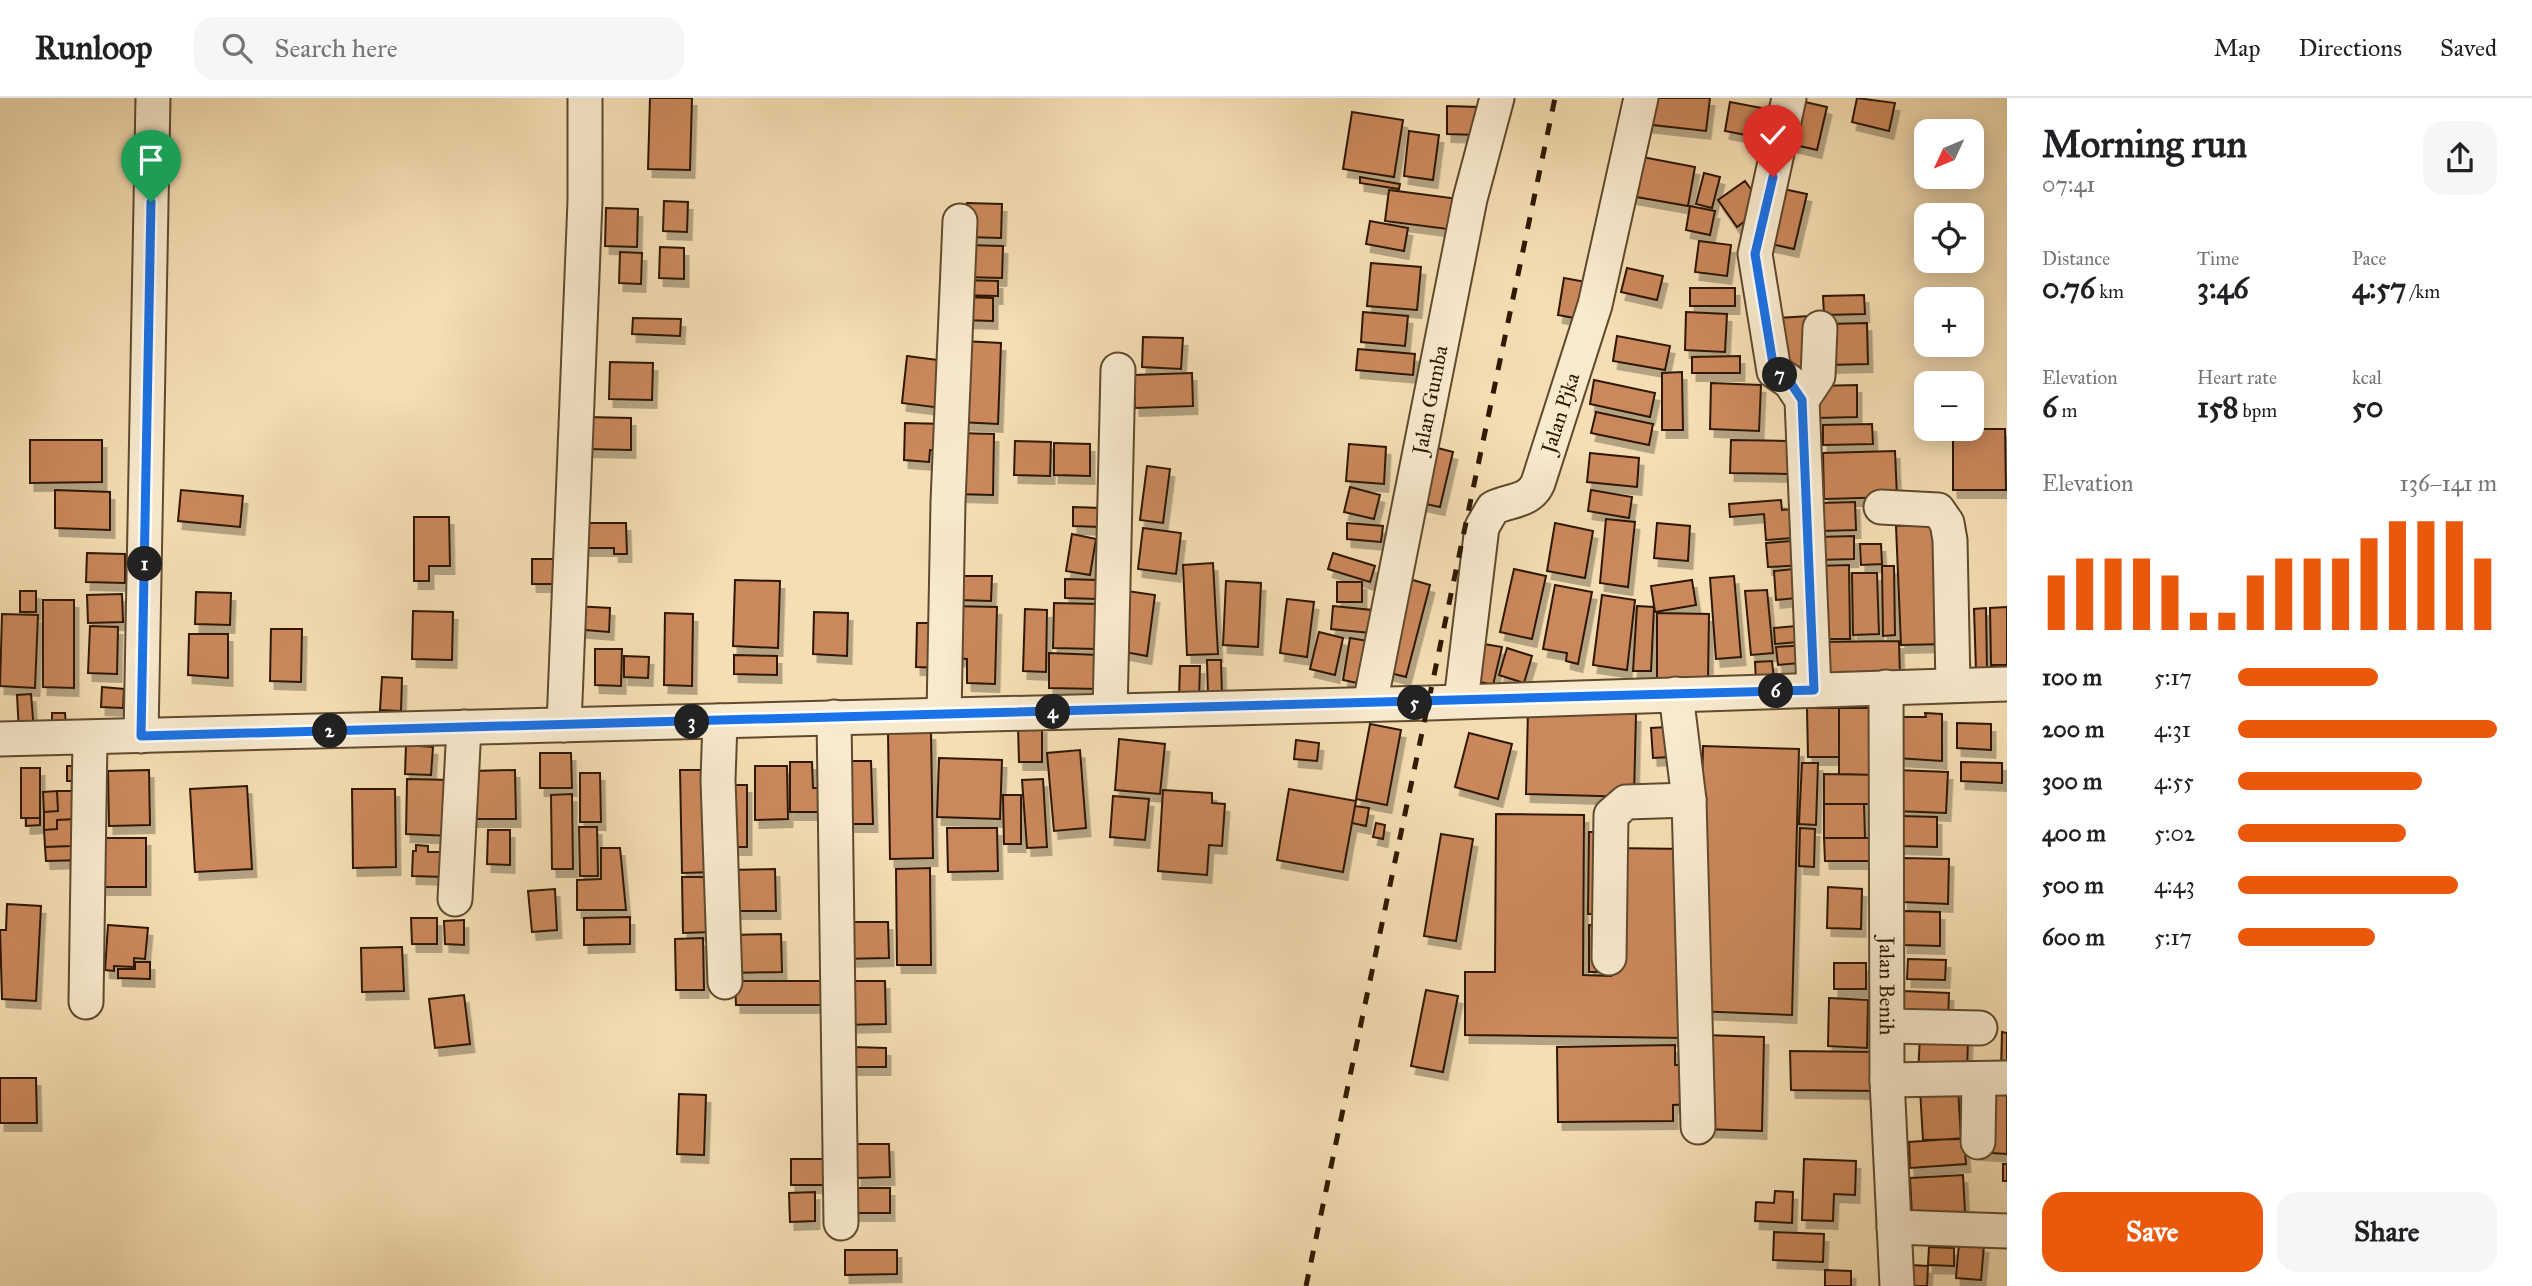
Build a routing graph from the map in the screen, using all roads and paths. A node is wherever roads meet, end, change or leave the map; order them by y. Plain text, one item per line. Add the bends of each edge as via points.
1 (153, 98) edge
2 (584, 98) edge
3 (1497, 98) edge
4 (1641, 98) edge
5 (1789, 98) edge
6 (960, 221) dead end
7 (1820, 328) dead end
8 (1118, 370) dead end
9 (1802, 400) junction
10 (1881, 507) dead end
11 (2007, 684) edge
12 (1953, 685) junction
13 (1886, 687) junction
14 (1814, 690) junction
15 (1676, 694) junction
16 (1461, 701) junction
17 (1370, 704) junction
18 (1110, 711) junction
19 (944, 715) junction
20 (834, 716) junction
21 (720, 721) junction
22 (564, 725) junction
23 (464, 727) junction
24 (141, 736) junction
25 (0, 739) edge
26 (90, 739) junction
27 (1689, 800) junction
28 (456, 899) dead end
29 (1609, 958) dead end
30 (725, 982) dead end
31 (86, 1002) dead end
32 (1888, 1026) junction
33 (1980, 1028) dead end
34 (1993, 1079) edge
35 (1887, 1080) junction
36 (1699, 1127) dead end
37 (1978, 1142) dead end
38 (841, 1223) dead end
39 (1894, 1227) junction
40 (2007, 1231) edge
41 (1897, 1286) edge

1 - 24 street
2 - 22 street via 585,201
3 - 17 street, Jalan Gumba via 1470,199
4 - 16 street, Jalan Pjka via 1595,305 1538,483 1524,498 1493,508 1482,527
5 - 9 street via 1755,254 1774,370 1790,382
6 - 19 street
7 - 9 street via 1818,376
8 - 18 street
9 - 14 street
10 - 12 street via 1938,510 1947,523
11 - 12 street
12 - 13 street
13 - 14 street
13 - 32 street, Jalan Benih
14 - 15 street
15 - 16 street
15 - 27 street
16 - 17 street
17 - 18 street
18 - 19 street
19 - 20 street
20 - 21 street
20 - 38 street
21 - 22 street
21 - 30 street
22 - 23 street
23 - 24 street
23 - 28 street
24 - 26 street
25 - 26 street
26 - 31 street
27 - 29 street via 1626,802 1611,815
27 - 36 street
32 - 33 street
32 - 35 street, Jalan Benih
34 - 35 street
34 - 37 street
35 - 39 street, Jalan Benih
39 - 40 street
39 - 41 street, Jalan Benih

